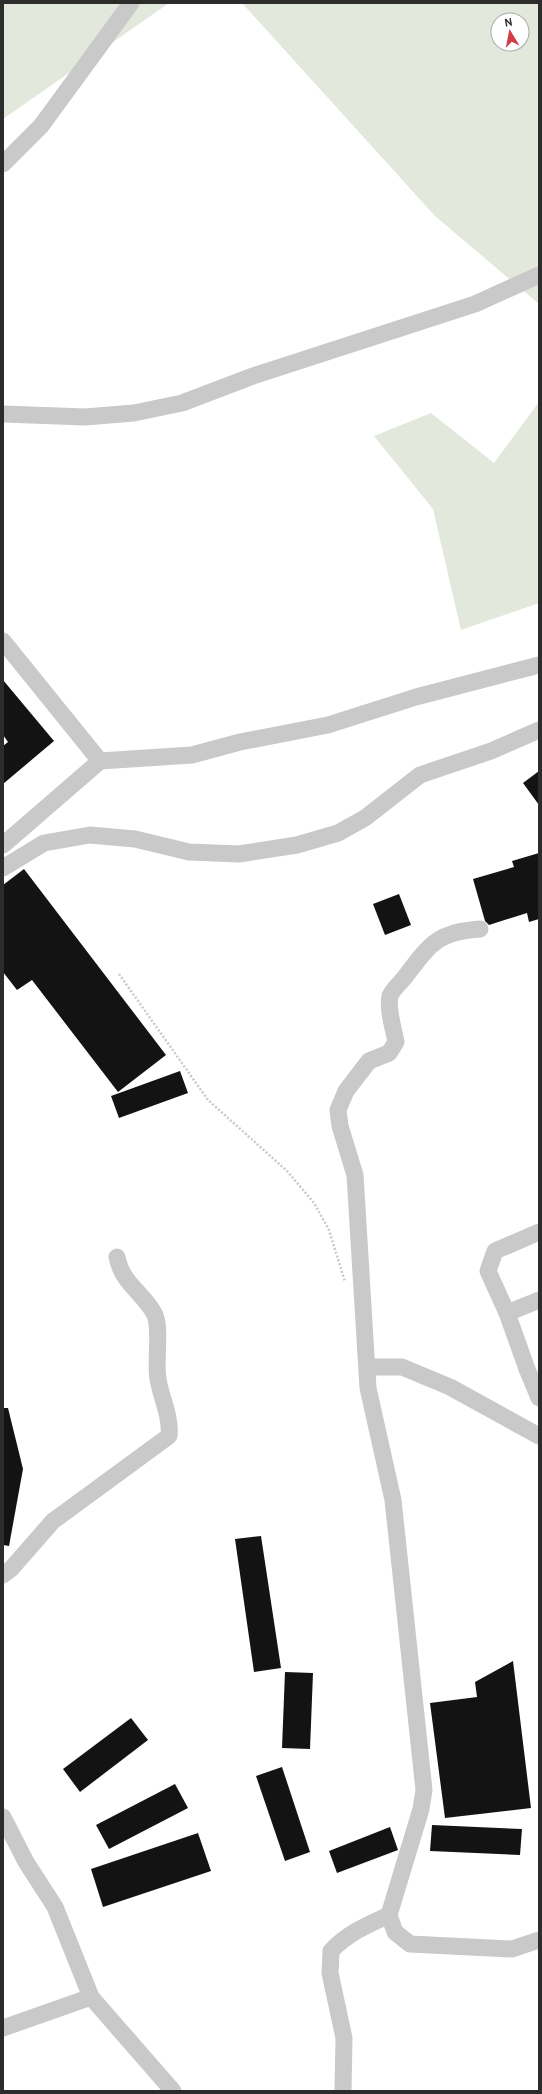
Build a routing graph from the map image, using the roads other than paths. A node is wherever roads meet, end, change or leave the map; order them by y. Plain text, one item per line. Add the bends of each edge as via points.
1 (112, 3) edge
2 (131, 3) edge
3 (118, 20) junction
4 (3, 164) edge
5 (539, 275) edge
6 (3, 414) edge
7 (3, 641) edge
8 (539, 665) edge
9 (539, 730) edge
10 (100, 760) junction
11 (3, 845) edge
12 (3, 868) edge
13 (480, 929) dead end
14 (539, 1232) edge
15 (117, 1257) dead end
16 (539, 1300) edge
17 (507, 1313) junction
18 (367, 1367) junction
19 (539, 1398) edge
20 (539, 1436) edge
21 (3, 1575) edge
22 (3, 1817) edge
23 (389, 1915) junction
24 (539, 1940) edge
25 (91, 1997) junction
26 (3, 2028) edge
27 (173, 2091) edge
28 (342, 2091) edge

1 - 3 street
2 - 3 street
3 - 4 street via 41,126
5 - 6 street via 475,304 253,376 182,402 134,413 85,417
7 - 10 street
8 - 10 street via 416,697 328,724 240,742 192,755
9 - 12 street via 490,751 420,775 366,818 338,833 297,845 239,854 189,852 136,839 90,835 44,844
10 - 11 street
13 - 18 street via 442,936 424,952 390,996 396,1042 389,1052 369,1061 346,1091 338,1110 340,1126 355,1175
14 - 17 street via 495,1251 488,1271
15 - 21 street via 119,1270 155,1316 158,1379 170,1428 169,1436 53,1521
16 - 17 street
17 - 19 street
18 - 20 street via 402,1367 450,1387
18 - 23 street via 368,1388 393,1500 424,1790 421,1809
22 - 25 street via 26,1862 55,1907
23 - 24 street via 395,1932 410,1944 512,1949
23 - 28 street via 342,1939 331,1951 330,1973 344,2038
25 - 26 street
25 - 27 street

